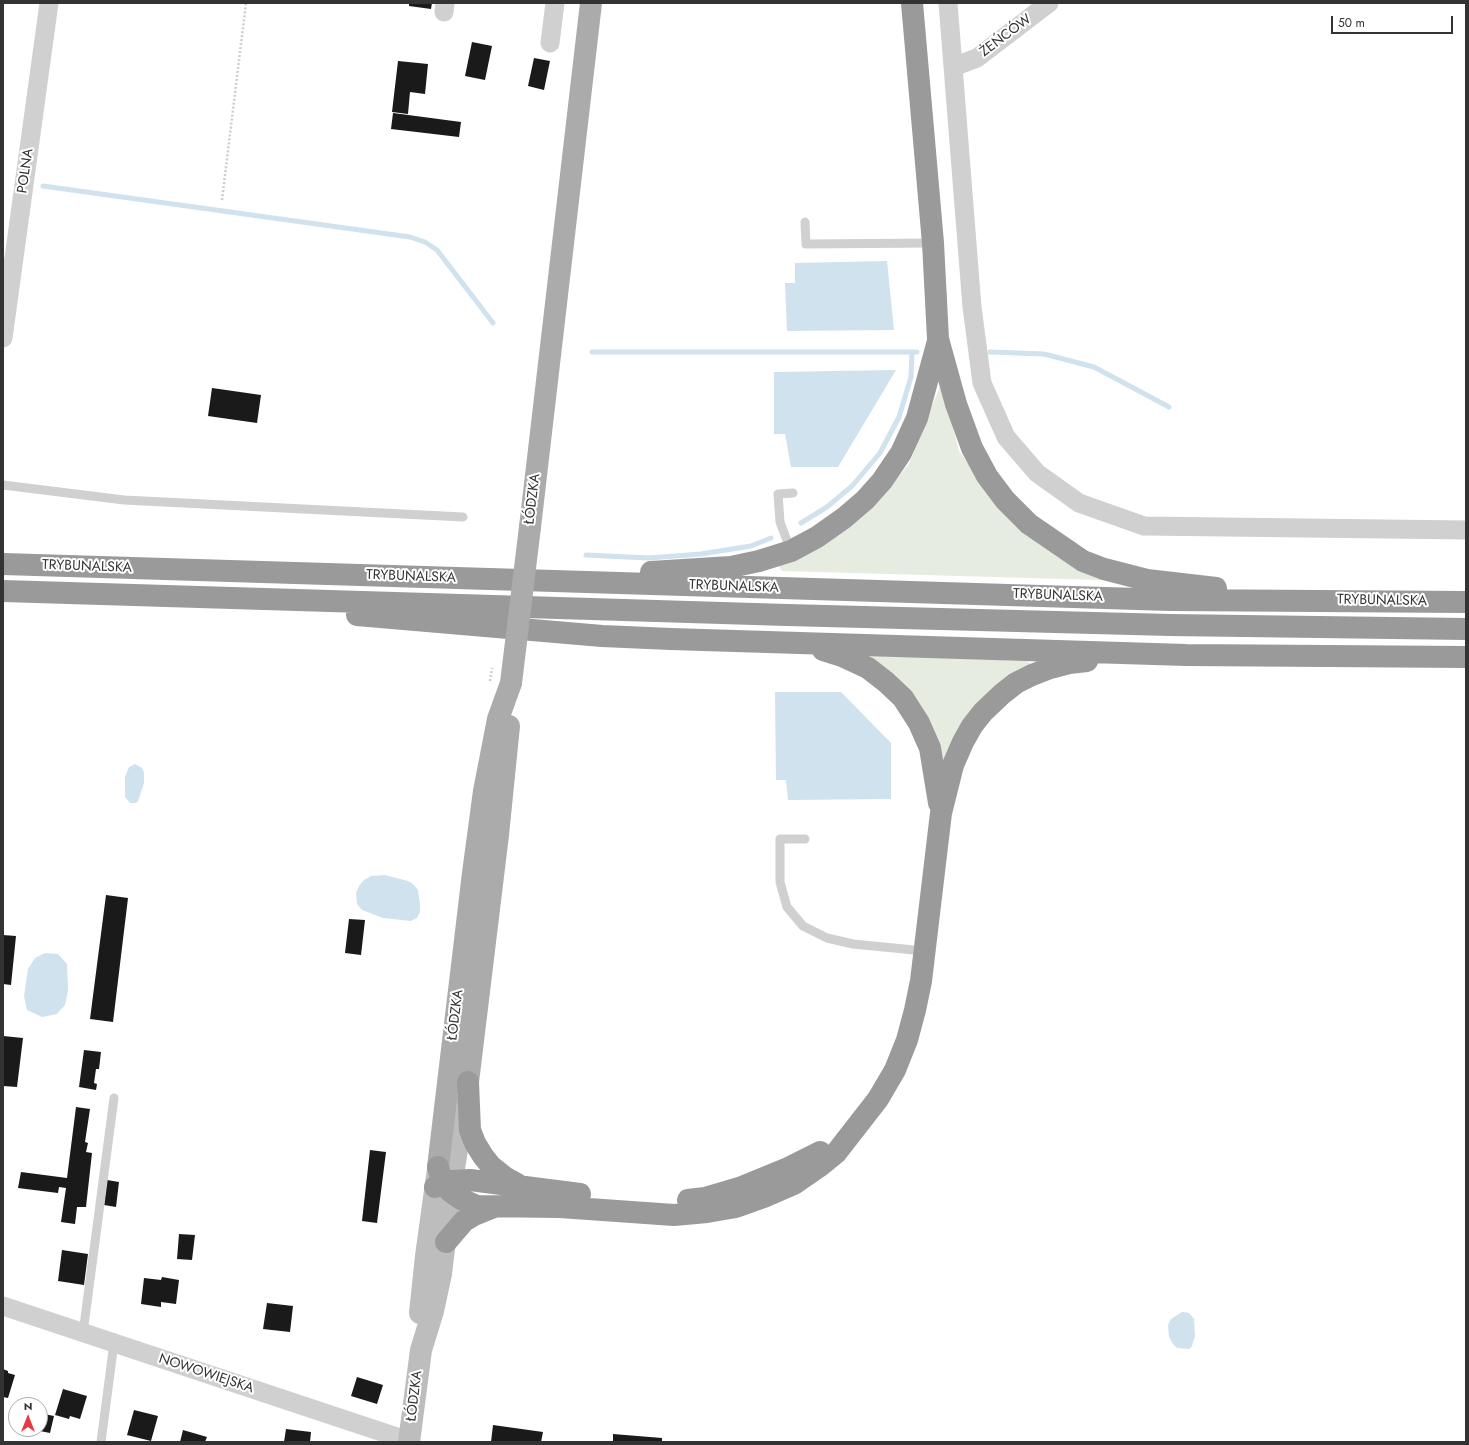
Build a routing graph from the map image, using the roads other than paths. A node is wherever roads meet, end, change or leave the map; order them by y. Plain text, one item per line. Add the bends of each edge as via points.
1 (48, 3) edge
2 (555, 3) edge
3 (591, 3) edge
4 (912, 3) edge
5 (948, 3) edge
6 (1049, 3) edge
7 (550, 43) dead end
8 (953, 67) junction
9 (804, 222) dead end
10 (933, 243) junction
11 (3, 338) edge
12 (938, 339) junction
13 (3, 485) edge
14 (794, 493) dead end
15 (463, 517) dead end
16 (1466, 530) edge
17 (791, 551) junction
18 (3, 564) edge
19 (543, 581) junction
20 (3, 591) edge
21 (275, 600) junction
22 (1277, 600) junction
23 (1466, 602) edge
24 (1466, 629) edge
25 (783, 642) junction
26 (1186, 655) junction
27 (1466, 657) edge
28 (511, 683) junction
29 (941, 813) junction
30 (804, 839) dead end
31 (924, 951) junction
32 (468, 1082) junction
33 (114, 1098) dead end
34 (850, 1134) junction
35 (444, 1182) junction
36 (525, 1187) junction
37 (495, 1207) junction
38 (446, 1242) junction
39 (3, 1306) edge
40 (83, 1333) junction
41 (114, 1343) junction
42 (421, 1350) junction
43 (101, 1442) edge
44 (409, 1442) edge

1 - 11 street, POLNA
2 - 7 street
3 - 28 main road, ŁÓDZKA, bridge
4 - 10 highway
5 - 8 street
6 - 8 street, ŻEŃCÓW via 977,58
8 - 16 street via 972,307 982,383 1006,437 1037,473 1079,502 1144,526
9 - 10 lane via 806,244
10 - 12 highway
12 - 17 highway via 917,418 901,453 882,481 844,518 818,537
12 - 22 highway via 956,404 972,448 987,476 1005,500 1029,524 1083,561 1104,569 1147,580 1218,588
13 - 15 lane via 124,500
14 - 17 lane via 778,494 780,522
17 - 19 highway via 731,567
18 - 19 highway, TRYBUNALSKA
19 - 22 highway, TRYBUNALSKA via 1170,600
20 - 21 highway, TRYBUNALSKA
21 - 24 highway, TRYBUNALSKA via 1178,625
21 - 25 highway via 379,618 602,636
22 - 23 highway, TRYBUNALSKA
25 - 26 highway
25 - 29 highway via 846,658 874,672 897,692 914,714 928,744
26 - 27 highway
26 - 29 highway via 1069,663 1041,671 1016,683 986,708 970,730 953,765
28 - 32 main road, ŁÓDZKA via 500,820
28 - 35 main road, ŁÓDZKA via 498,719 484,791
29 - 31 highway
30 - 31 lane via 780,839 780,882 787,907 803,926 826,938 853,944
31 - 34 highway via 914,1014 900,1059 882,1093
32 - 35 main road, ŁÓDZKA
32 - 36 highway via 470,1130 478,1150 496,1171
33 - 40 lane
34 - 36 highway via 786,1170 705,1198 674,1203
34 - 37 highway via 836,1153 794,1184 729,1208 674,1215 560,1206
35 - 36 highway via 470,1180
35 - 37 highway via 457,1197 482,1207
35 - 38 main road, ŁÓDZKA
35 - 42 main road, ŁÓDZKA via 426,1256 420,1319
37 - 38 highway via 469,1218
38 - 42 main road, ŁÓDZKA via 441,1274
39 - 40 street, NOWOWIEJSKA
40 - 41 street, NOWOWIEJSKA
41 - 43 lane
41 - 44 street, NOWOWIEJSKA
42 - 44 main road, ŁÓDZKA

